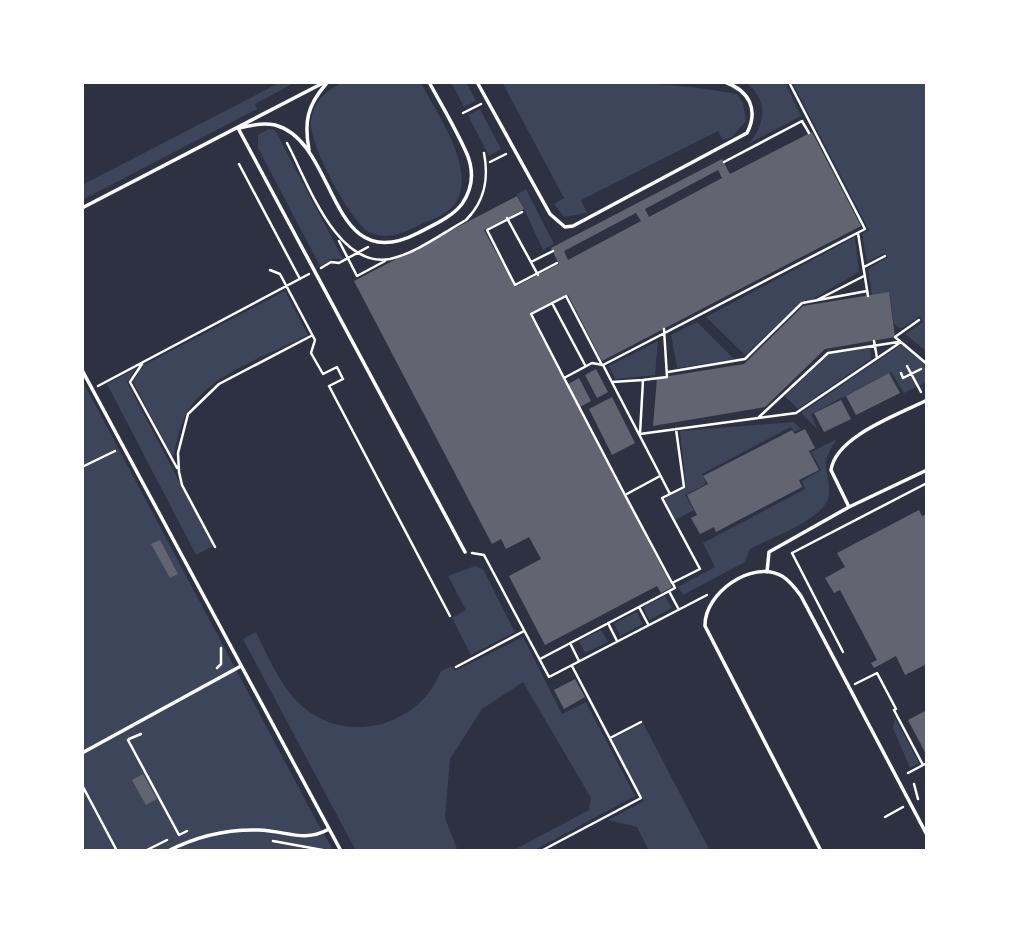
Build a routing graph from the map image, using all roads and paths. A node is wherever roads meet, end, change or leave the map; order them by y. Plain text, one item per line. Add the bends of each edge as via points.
1 (327, 82) edge
2 (429, 82) edge
3 (478, 82) edge
4 (725, 82) edge
5 (789, 82) edge
6 (481, 104) dead end
7 (463, 113) dead end
8 (238, 128) junction
9 (809, 133) dead end
10 (285, 140) dead end
11 (309, 150) junction
12 (484, 153) dead end
13 (506, 154) dead end
14 (489, 162) dead end
15 (724, 162) dead end
16 (239, 164) dead end
17 (82, 208) edge
18 (522, 212) dead end
19 (508, 218) junction
20 (858, 233) junction
21 (337, 238) junction
22 (378, 242) junction
23 (553, 251) dead end
24 (357, 254) junction
25 (885, 256) dead end
26 (348, 258) junction
27 (388, 259) junction
28 (531, 262) junction
29 (557, 263) dead end
30 (864, 267) junction
31 (270, 270) dead end
32 (315, 271) junction
33 (537, 274) junction
34 (865, 275) junction
35 (300, 279) junction
36 (286, 286) junction
37 (814, 301) junction
38 (552, 303) junction
39 (919, 320) dead end
40 (664, 331) junction
41 (313, 335) junction
42 (901, 342) junction
43 (875, 343) junction
44 (877, 358) junction
45 (144, 362) junction
46 (927, 364) edge
47 (603, 365) junction
48 (907, 366) dead end
49 (586, 367) junction
50 (921, 369) dead end
51 (82, 370) edge
52 (667, 372) junction
53 (901, 373) dead end
54 (911, 374) junction
55 (564, 378) junction
56 (643, 380) junction
57 (612, 382) junction
58 (92, 389) junction
59 (921, 392) dead end
60 (927, 400) edge
61 (758, 419) junction
62 (676, 429) junction
63 (640, 435) junction
64 (115, 451) dead end
65 (82, 467) edge
66 (927, 470) edge
67 (179, 472) junction
68 (660, 476) junction
69 (927, 484) edge
70 (670, 494) junction
71 (625, 495) junction
72 (849, 507) junction
73 (215, 548) dead end
74 (465, 552) joint
75 (767, 572) junction
76 (672, 583) junction
77 (669, 591) junction
78 (720, 591) junction
79 (639, 607) junction
80 (678, 608) junction
81 (450, 616) dead end
82 (608, 624) junction
83 (648, 624) junction
84 (525, 631) junction
85 (617, 641) junction
86 (570, 643) junction
87 (220, 646) dead end
88 (843, 652) dead end
89 (540, 659) junction
90 (579, 661) junction
91 (571, 665) junction
92 (242, 666) junction
93 (456, 667) dead end
94 (214, 670) dead end
95 (859, 682) dead end
96 (641, 722) dead end
97 (610, 738) junction
98 (128, 740) dead end
99 (82, 753) edge
100 (925, 764) edge
101 (908, 773) dead end
102 (82, 785) edge
103 (329, 829) junction
104 (179, 835) dead end
105 (927, 835) edge
106 (271, 841) dead end
107 (117, 851) edge
108 (168, 851) edge
109 (328, 851) edge
110 (341, 851) edge
111 (541, 851) edge
112 (821, 851) edge

1 - 8 lane
1 - 11 lane via 308,112
2 - 22 lane via 467,153 471,186 447,218 407,239
3 - 4 lane via 550,214 565,227 747,133 753,111 749,98
5 - 20 path via 865,229
6 - 7 path
8 - 11 lane via 275,125 288,130
8 - 17 lane
8 - 32 lane
9 - 15 path via 802,121
10 - 21 path
11 - 22 lane via 346,221
12 - 27 path via 485,191 473,213
13 - 14 path
16 - 35 path
18 - 19 path
19 - 28 path
19 - 33 path via 486,230 515,285
20 - 30 path
20 - 40 path
21 - 24 path
21 - 26 path
22 - 24 path
23 - 28 path
24 - 26 path
24 - 27 path
25 - 30 path
26 - 27 path via 357,276
26 - 32 path
28 - 33 path
29 - 33 path
30 - 34 path
31 - 36 path via 280,274
32 - 35 path
32 - 74 lane
34 - 37 path
34 - 37 path via 867,293
35 - 36 path
36 - 41 path
36 - 45 path
37 - 52 path via 802,303 745,359
38 - 47 path via 566,296
38 - 49 path
38 - 55 path via 531,314
39 - 42 path via 895,337
40 - 47 path
40 - 52 path
41 - 67 path via 219,384 202,398 188,414 178,453
41 - 81 path via 311,353 323,374 337,367 343,379 329,386
42 - 43 path
42 - 44 path
42 - 46 path
43 - 44 path
43 - 61 path via 828,353
44 - 61 path via 796,413
45 - 58 path
45 - 67 path via 131,382
47 - 49 path
47 - 57 path
48 - 54 path
49 - 55 path
50 - 54 path
51 - 58 lane
52 - 56 path via 667,377
53 - 54 path via 903,378
54 - 59 path
55 - 71 path
56 - 57 path
56 - 63 path
57 - 63 path
58 - 92 lane
60 - 72 lane via 837,450 831,470
61 - 62 path
62 - 63 path
62 - 70 path via 684,487
63 - 68 path
64 - 65 path
66 - 72 lane
67 - 73 path
68 - 70 path
68 - 71 path
69 - 88 path via 792,553
70 - 76 path via 662,498 700,569
71 - 76 path
72 - 75 lane via 769,552
74 - 84 path via 484,555
75 - 78 lane
75 - 105 lane via 781,576 801,596
76 - 77 path via 675,588
77 - 79 path
77 - 80 path
78 - 80 path
78 - 112 lane via 705,614 710,640
79 - 82 path
79 - 83 path
80 - 83 path
82 - 85 path
82 - 86 path
83 - 85 path
84 - 89 path
84 - 93 path
85 - 90 path
86 - 89 path
86 - 90 path
87 - 94 path via 221,664
89 - 91 path via 549,677
90 - 91 path
91 - 97 path
92 - 99 lane
92 - 103 lane
95 - 100 path via 877,673
96 - 97 path
97 - 111 path via 641,798
98 - 104 path
100 - 101 path
102 - 107 path
103 - 108 lane via 313,838 261,830 227,831
103 - 110 lane
106 - 109 path

